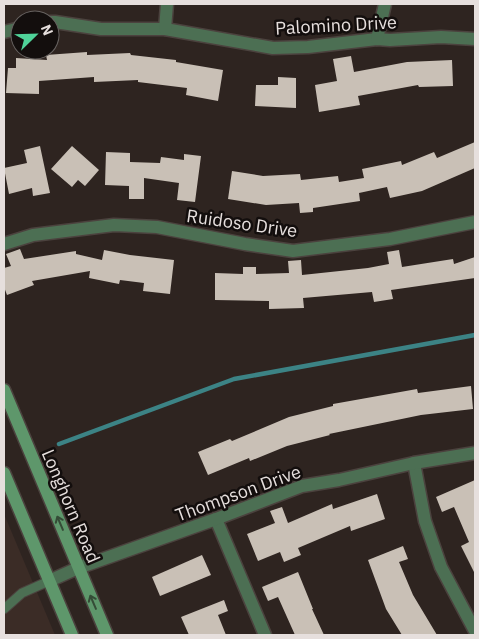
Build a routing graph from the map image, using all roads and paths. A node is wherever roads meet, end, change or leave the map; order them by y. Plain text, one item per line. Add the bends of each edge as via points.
1 (167, 4) edge
2 (386, 4) edge
3 (60, 23) edge
4 (165, 29) junction
5 (377, 38) junction
6 (475, 38) edge
7 (475, 222) edge
8 (4, 244) edge
9 (4, 390) edge
10 (475, 453) edge
11 (414, 463) junction
12 (4, 473) edge
13 (216, 519) junction
14 (78, 568) junction
15 (49, 581) junction
16 (4, 609) edge
17 (475, 631) edge
18 (72, 635) edge
19 (107, 635) edge
20 (265, 635) edge

1 - 4 street
2 - 5 street
3 - 4 street, Palomino Drive via 101,29
4 - 5 street, Palomino Drive via 273,48
5 - 6 street, Palomino Drive
7 - 8 street, Ruidoso Drive via 390,239 293,251 157,227 114,226 33,235
14 -> 9 main road, Longhorn Road
10 - 11 street, Thompson Drive
11 - 13 street, Thompson Drive via 302,486
11 - 17 street via 425,521 441,567
12 - 15 main road
13 - 14 street, Thompson Drive
13 - 20 street
14 - 15 street, Thompson Drive
19 -> 14 main road, Longhorn Road
15 - 16 lane via 22,593
15 - 18 main road

